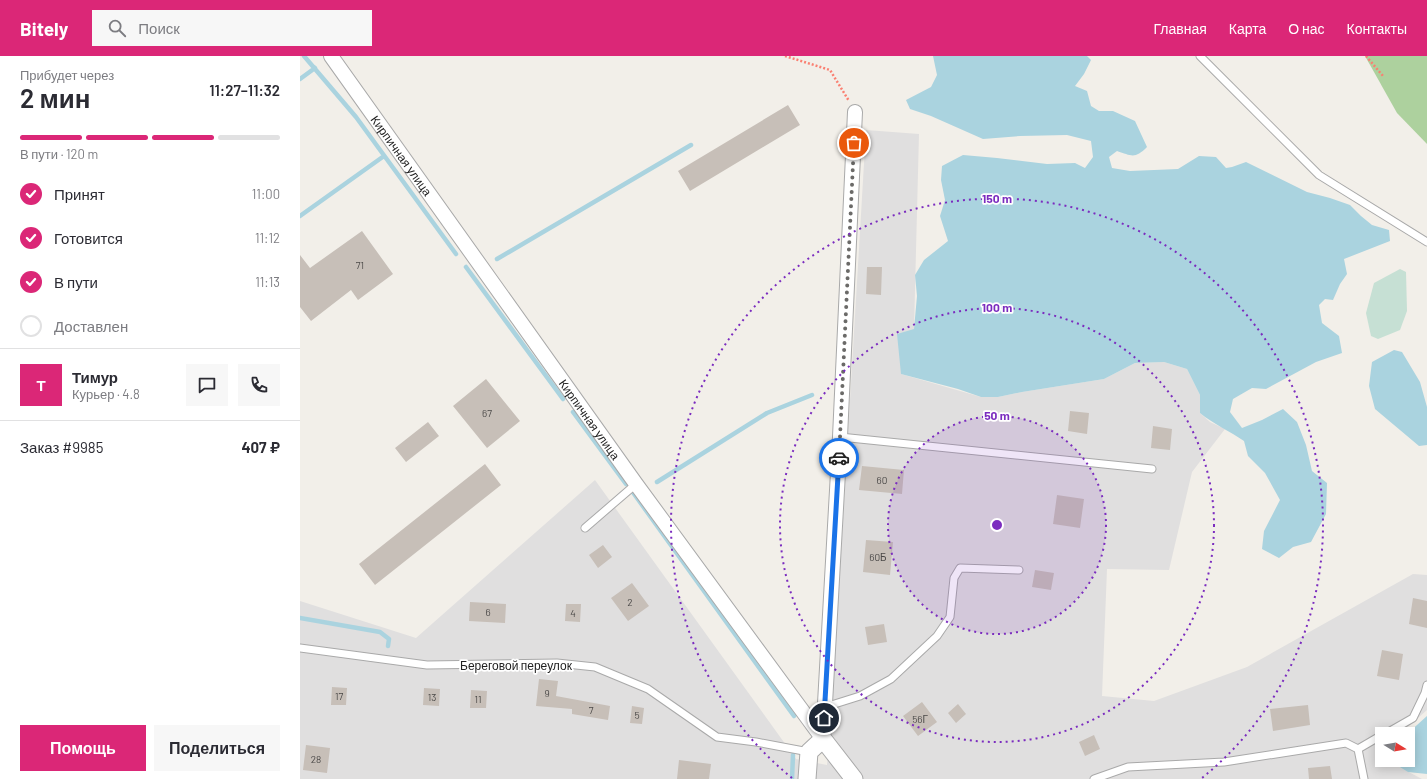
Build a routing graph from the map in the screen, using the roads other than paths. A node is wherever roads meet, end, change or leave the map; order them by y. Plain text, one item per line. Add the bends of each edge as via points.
1 (331, 56) edge
2 (1200, 56) edge
3 (855, 112) road end
4 (1427, 242) edge
5 (840, 437) junction
6 (1152, 469) dead end
7 (636, 484) junction
8 (585, 528) dead end
9 (1019, 570) dead end
10 (300, 648) edge
11 (1427, 685) edge
12 (825, 707) junction
13 (1397, 727) edge
14 (823, 739) junction
15 (1375, 740) edge
16 (1358, 749) junction
17 (809, 752) junction
18 (807, 779) edge
19 (854, 779) edge
20 (1094, 779) edge
21 (1364, 779) edge

1 - 7 street, Кирпичная улица
2 - 4 lane via 1318,175
3 - 5 street
5 - 6 lane
5 - 12 street
7 - 8 lane
7 - 14 street, Кирпичная улица
9 - 12 lane via 960,568 954,578 950,618 937,636 891,679 860,696
10 - 17 lane, Береговой переулок via 427,665 557,663 595,667 648,689 717,737
11 - 13 lane via 1413,718
12 - 14 street
14 - 17 street
14 - 19 street, Кирпичная улица
15 - 16 lane
16 - 20 lane via 1346,743 1224,762 1128,767
16 - 21 lane
17 - 18 street

